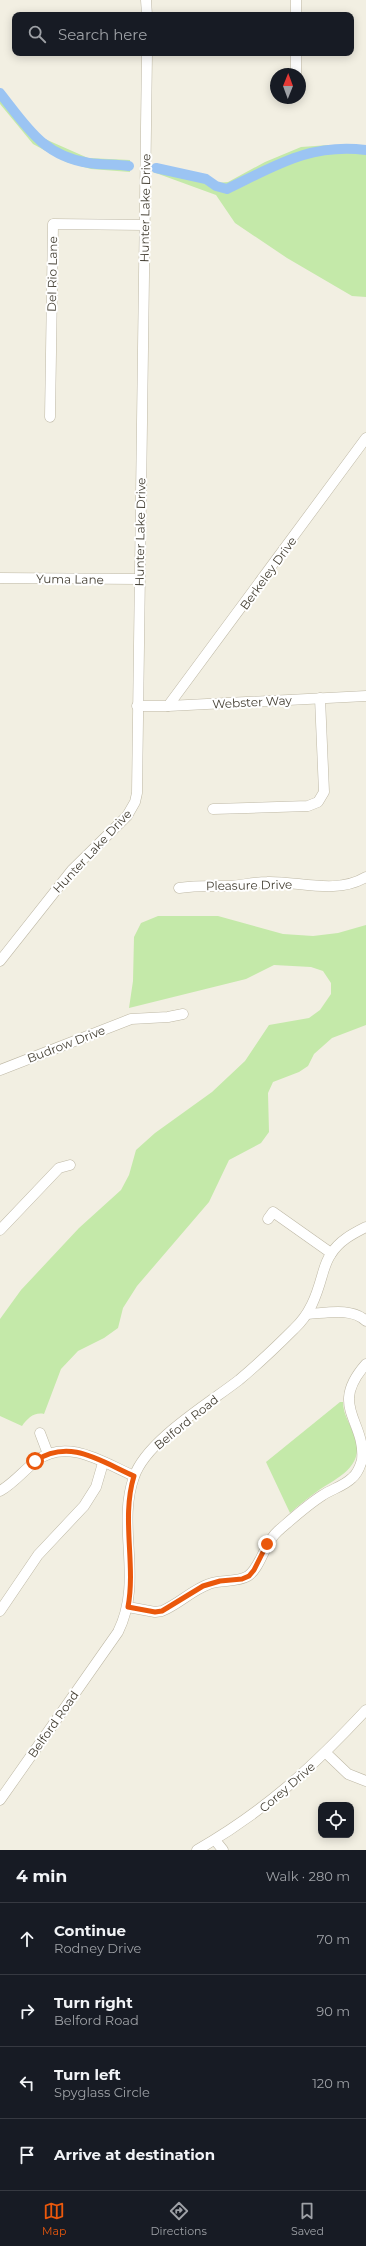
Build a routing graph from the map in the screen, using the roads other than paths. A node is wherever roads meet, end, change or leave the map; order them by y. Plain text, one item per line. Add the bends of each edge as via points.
1 (146, 0) edge
2 (296, 0) edge
3 (147, 12) edge
4 (296, 12) edge
5 (147, 56) edge
6 (296, 56) edge
7 (296, 68) edge
8 (145, 225) junction
9 (50, 417) dead end
10 (366, 438) edge
11 (0, 578) edge
12 (139, 580) junction
13 (366, 696) edge
14 (320, 698) junction
15 (137, 706) junction
16 (168, 706) junction
17 (213, 809) dead end
18 (366, 877) edge
19 (179, 888) dead end
20 (0, 961) edge
21 (183, 1014) dead end
22 (0, 1070) edge
23 (70, 1165) dead end
24 (268, 1219) dead end
25 (366, 1227) edge
26 (0, 1230) edge
27 (331, 1254) junction
28 (308, 1314) junction
29 (366, 1321) edge
30 (366, 1364) edge
31 (40, 1433) dead end
32 (48, 1454) junction
33 (103, 1462) junction
34 (134, 1476) junction
35 (0, 1491) edge
36 (128, 1607) junction
37 (0, 1611) edge
38 (366, 1710) edge
39 (326, 1753) junction
40 (366, 1780) edge
41 (0, 1800) edge
42 (215, 1840) junction
43 (197, 1850) edge
44 (223, 1850) edge

1 - 3 street
2 - 4 street
5 - 8 street, Hunter Lake Drive
6 - 7 street
8 - 9 street, Del Rio Lane via 53,224
8 - 12 street, Hunter Lake Drive
10 - 16 street, Berkeley Drive
11 - 12 street, Yuma Lane
12 - 15 street, Hunter Lake Drive
13 - 14 street, Webster Way
14 - 16 street, Webster Way
14 - 17 street via 324,792 318,802 308,806
15 - 16 street, Webster Way
15 - 20 street, Hunter Lake Drive via 138,780 132,808 72,870
18 - 19 street, Pleasure Drive via 340,885 266,882
21 - 22 street, Budrow Drive via 131,1019
23 - 26 street via 59,1168
24 - 27 street via 273,1212
25 - 27 street, Belford Road via 347,1237
27 - 28 street, Belford Road
28 - 29 street via 347,1312
28 - 34 street, Belford Road via 249,1371 156,1445
30 - 36 street via 358,1372 351,1388 350,1407 363,1437 364,1448 358,1470 352,1478 321,1496 271,1538 249,1576 203,1586 162,1611
31 - 32 street
32 - 33 street via 59,1450 74,1451
32 - 35 street via 35,1461
33 - 34 street
33 - 37 street via 96,1487 88,1501 38,1555
34 - 36 street, Belford Road via 129,1501
36 - 41 street, Belford Road via 118,1632
38 - 39 street, Corey Drive
39 - 40 street via 348,1774
39 - 42 street, Corey Drive via 273,1800
42 - 43 street, Corey Drive
42 - 44 street

